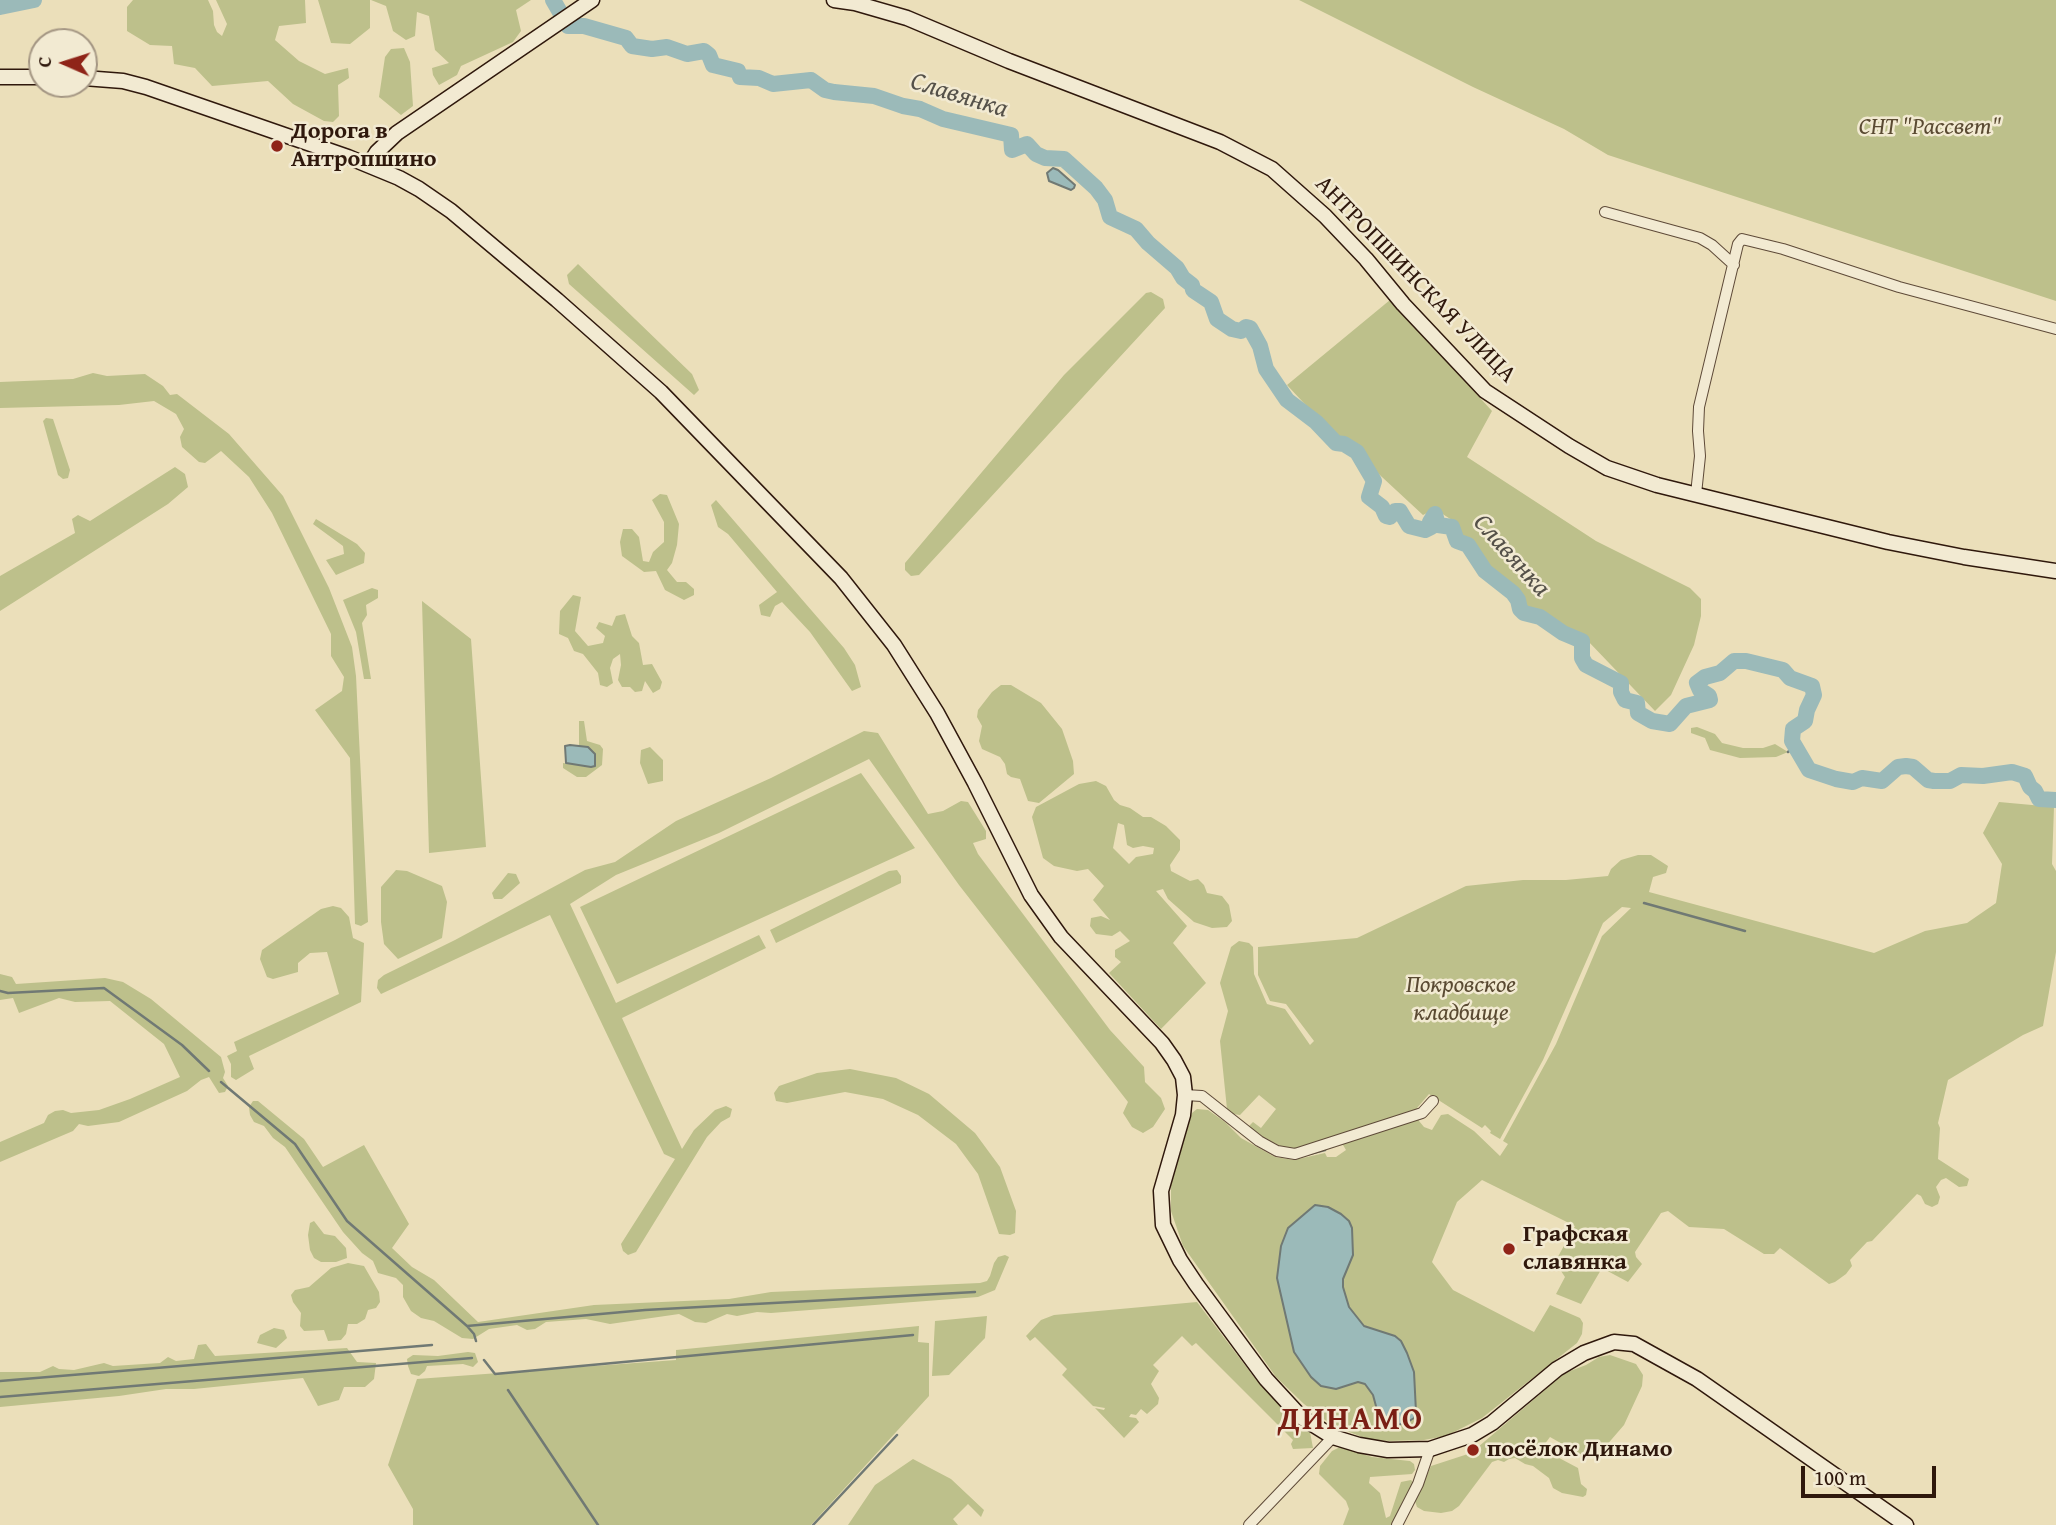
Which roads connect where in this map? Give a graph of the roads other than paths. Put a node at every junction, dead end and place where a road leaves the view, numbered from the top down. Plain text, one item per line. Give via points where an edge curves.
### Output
1 (592, 0) edge
2 (834, 0) edge
3 (0, 77) edge
4 (28, 77) edge
5 (98, 79) edge
6 (369, 165) junction
7 (1605, 212) dead end
8 (1734, 265) junction
9 (2056, 329) edge
10 (1696, 494) junction
11 (2056, 571) edge
12 (1185, 1094) junction
13 (1433, 1101) dead end
14 (1333, 1437) junction
15 (1430, 1449) junction
16 (1249, 1525) edge
17 (1397, 1525) edge
18 (1906, 1525) edge

1 - 6 main road via 397,132
2 - 10 main road, АНТРОПШИНСКАЯ УЛИЦА via 907,18 1220,142 1272,169 1366,258 1485,391 1607,468
3 - 4 main road
5 - 6 main road via 146,87
6 - 12 main road via 451,211 558,300 661,392 841,578 894,645 937,713 1031,895 1061,937 1162,1043 1183,1077
7 - 8 street via 1700,238
8 - 9 street via 1742,239
8 - 10 street via 1699,407
10 - 11 main road, АНТРОПШИНСКАЯ УЛИЦА via 1888,542
12 - 13 street via 1202,1096 1277,1152 1295,1154 1422,1113
12 - 14 main road via 1161,1191 1163,1225 1196,1284 1266,1379 1301,1417
14 - 15 main road via 1388,1450
14 - 16 street
15 - 17 street
15 - 18 main road via 1492,1423 1573,1358 1621,1342 1645,1349 1691,1375

